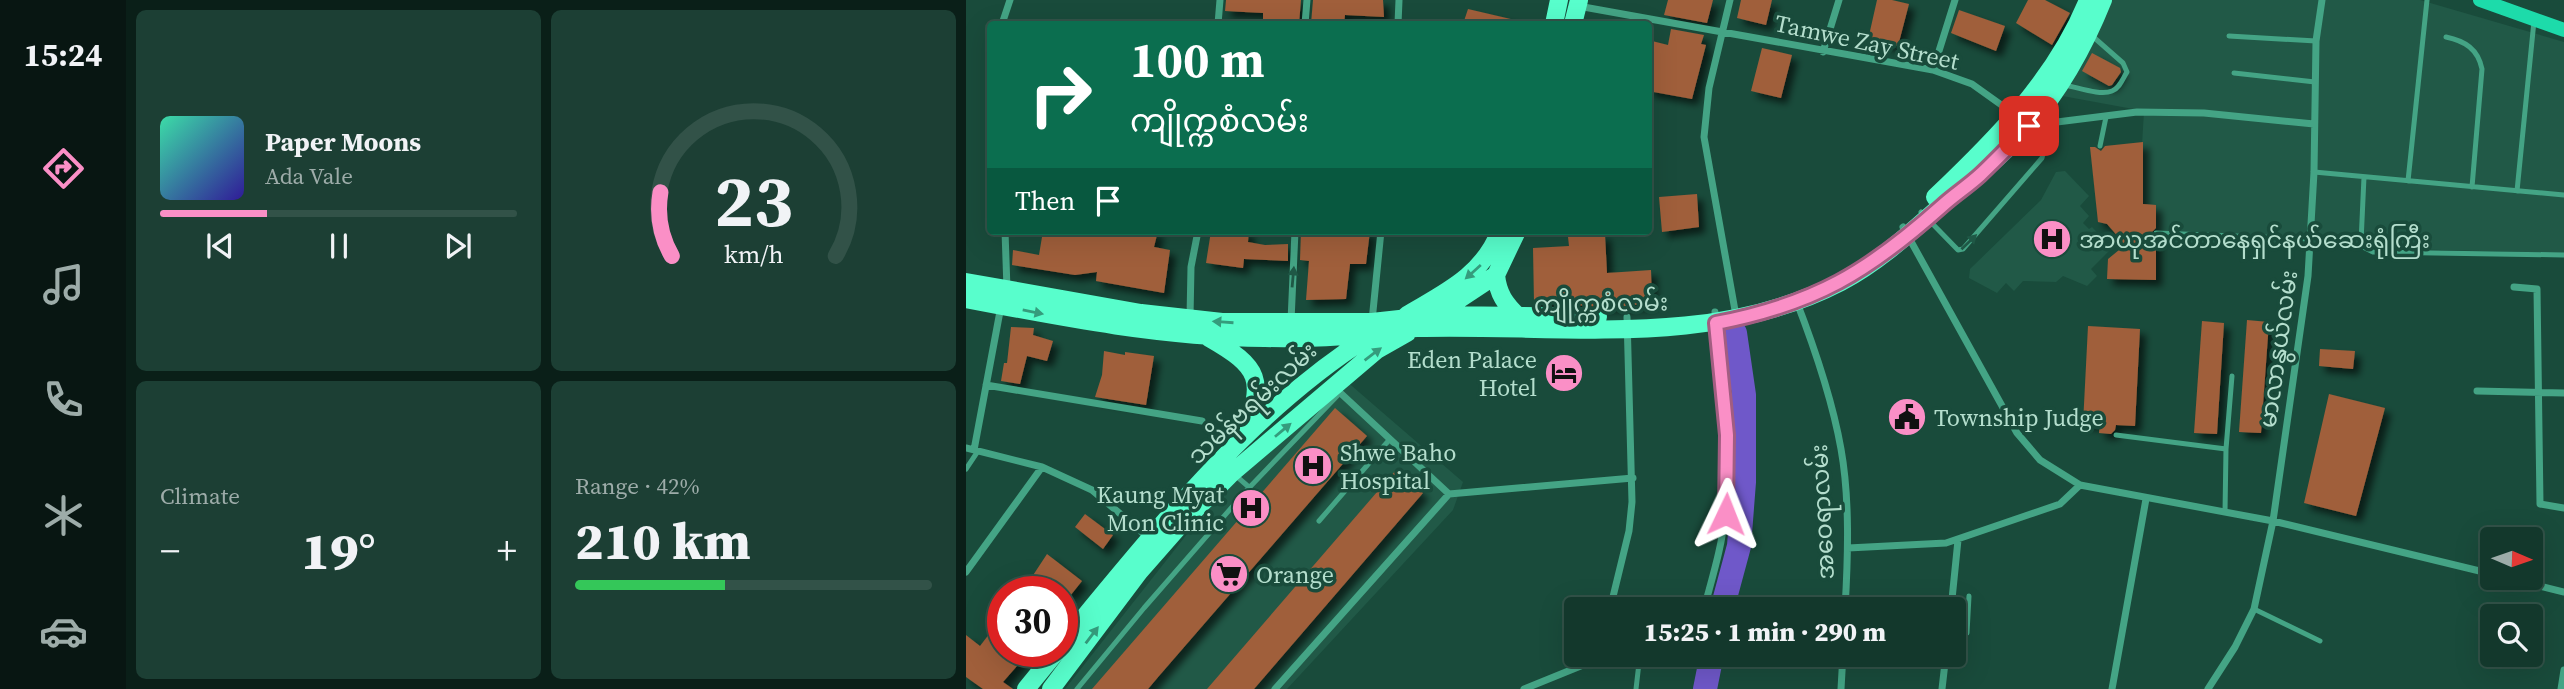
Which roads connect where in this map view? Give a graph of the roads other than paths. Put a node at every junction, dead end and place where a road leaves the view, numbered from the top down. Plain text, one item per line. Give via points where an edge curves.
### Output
1 (1010, 0) edge
2 (1220, 0) edge
3 (1307, 0) edge
4 (1399, 0) edge
5 (1730, 0) edge
6 (1839, 0) edge
7 (1955, 0) edge
8 (2088, 0) edge
9 (2103, 0) edge
10 (2322, 0) edge
11 (2427, 0) edge
12 (2480, 0) edge
13 (1576, 13) edge
14 (1556, 14) edge
15 (1003, 21) edge
16 (1218, 21) edge
17 (1305, 21) edge
18 (1398, 21) edge
19 (1634, 21) edge
20 (2534, 21) junction
21 (1652, 23) edge
22 (2083, 30) junction
23 (2564, 30) edge
24 (1722, 33) junction
25 (2229, 36) dead end
26 (2446, 37) dead end
27 (2316, 41) junction
28 (1823, 51) junction
29 (1933, 70) junction
30 (2234, 73) dead end
31 (2052, 80) junction
32 (2315, 82) junction
33 (2106, 117) junction
34 (2023, 121) junction
35 (2050, 123) junction
36 (2314, 124) junction
37 (2100, 146) dead end
38 (2314, 173) junction
39 (2364, 177) junction
40 (2408, 181) junction
41 (2472, 187) junction
42 (2517, 191) junction
43 (2564, 195) edge
44 (1924, 216) junction
45 (1905, 232) junction
46 (2156, 233) dead end
47 (1005, 235) edge
48 (1198, 235) edge
49 (1296, 235) edge
50 (1381, 235) edge
51 (1498, 235) edge
52 (1515, 235) edge
53 (2311, 239) junction
54 (2564, 254) edge
55 (1496, 275) junction
56 (966, 282) edge
57 (2514, 287) dead end
58 (1004, 298) junction
59 (1795, 298) junction
60 (966, 299) edge
61 (1735, 314) junction
62 (1436, 315) junction
63 (1519, 317) junction
64 (1715, 317) junction
65 (1189, 318) junction
66 (1292, 322) junction
67 (1410, 322) junction
68 (1627, 323) junction
69 (1373, 328) junction
70 (1206, 337) junction
71 (2232, 376) dead end
72 (986, 385) junction
73 (1337, 390) junction
74 (2477, 391) dead end
75 (2540, 392) junction
76 (2564, 393) edge
77 (1202, 421) dead end
78 (2116, 435) dead end
79 (1390, 439) junction
80 (1241, 441) junction
81 (2226, 449) junction
82 (972, 450) edge
83 (1042, 467) junction
84 (966, 469) edge
85 (1232, 473) junction
86 (1633, 478) junction
87 (2080, 485) junction
88 (1250, 488) junction
89 (1449, 494) junction
90 (2146, 499) junction
91 (2564, 508) edge
92 (2225, 512) junction
93 (1319, 521) dead end
94 (2273, 521) junction
95 (1958, 540) junction
96 (1155, 543) junction
97 (1848, 548) junction
98 (2480, 571) edge
99 (966, 572) edge
100 (2543, 587) edge
101 (2564, 592) edge
102 (1969, 596) dead end
103 (1613, 597) edge
104 (1707, 597) edge
105 (1846, 597) edge
106 (1952, 597) edge
107 (2254, 609) junction
108 (1078, 627) edge
109 (1966, 633) edge
110 (2320, 641) dead end
111 (1044, 667) edge
112 (1574, 667) edge
113 (1639, 667) edge
114 (1842, 667) edge
115 (1945, 667) edge
116 (2564, 670) edge
117 (1026, 689) edge
118 (1051, 689) edge
119 (1077, 689) edge
120 (1275, 689) edge
121 (1524, 689) edge
122 (1636, 689) edge
123 (1841, 689) edge
124 (1942, 689) edge
125 (2112, 689) edge
126 (2208, 689) edge
127 (2561, 689) edge

1 - 15 street
2 - 16 street
3 - 17 street
4 - 18 street
5 - 24 street
6 - 28 street
7 - 29 street
8 - 22 main road, ကျိုက္ကစံလမ်း
9 - 22 main road, ကျိုက္ကစံလမ်း
10 - 27 street, မာလာနွယ်လမ်း
11 - 40 lane
12 - 20 street
13 - 14 main road
13 - 19 street, Tamwe Zay Street
20 - 23 street
20 - 42 lane
21 - 24 street, Tamwe Zay Street
22 - 31 main road, ကျိုက္ကစံလမ်း
22 - 31 lane via 2123,63 2127,72 2118,87 2104,92
24 - 28 street, Tamwe Zay Street
24 - 61 street via 1704,137
25 - 27 lane
26 - 41 lane via 2468,44 2480,58 2482,69
27 - 32 street, မာလာနွယ်လမ်း
28 - 29 street, Tamwe Zay Street
29 - 34 street, Tamwe Zay Street via 1972,84
30 - 32 lane
31 - 34 main road, ကျိုက္ကစံလမ်း
32 - 36 street, မာလာနွယ်လမ်း
33 - 35 street
33 - 36 street via 2137,112 2204,113
33 - 37 lane
34 - 35 street
34 - 44 main road, ကျိုက္ကစံလမ်း via 1978,176
44 -> 35 lane via 1958,250 1963,249 2037,165
36 - 38 street, မာလာနွယ်လမ်း
38 - 39 lane
38 - 53 street, မာလာနွယ်လမ်း
39 - 40 lane
39 - 54 lane via 2361,242 2373,252
40 - 41 lane
41 - 42 lane
42 - 43 lane
44 - 45 main road, ကျိုက္ကစံလမ်း
45 - 59 main road, ကျိုက္ကစံလမ်း via 1844,281
45 - 87 street via 2017,433 2040,460
46 - 53 lane
47 - 58 street
48 - 65 street via 1191,267
66 -> 49 street
50 - 69 street
51 -> 67 main road, သမိန်ဗရမ်းလမ်း via 1469,277
52 - 55 main road
53 - 94 street, မာလာနွယ်လမ်း
55 - 62 main road, သမိန်ဗရမ်းလမ်း
55 - 63 main road via 1505,304
56 - 58 main road, ကျိုက္ကစံလမ်း
57 - 75 street via 2538,289
58 - 60 main road, ကျိုက္ကစံလမ်း
58 - 65 main road, ကျိုက္ကစံလမ်း
58 -> 70 main road, ကျိုက္ကစံလမ်း via 1132,329
58 - 72 street
59 - 61 main road, ကျိုက္ကစံလမ်း
59 - 97 street, အဝေရာလမ်း via 1827,390 1841,451
61 - 64 main road, ကျိုက္ကစံလမ်း
62 - 63 main road, ကျိုက္ကစံလမ်း
62 - 67 main road, သမိန်ဗရမ်းလမ်း
63 - 68 main road, ကျိုက္ကစံလမ်း
64 - 68 main road, ကျိုက္ကစံလမ်း
64 - 104 street via 1727,435 1726,502
66 -> 65 main road, ကျိုက္ကစံလမ်း
66 - 69 main road, ကျိုက္ကစံလမ်း
67 - 68 main road, ကျိုက္ကစံလမ်း
67 - 69 main road, ကျိုက္ကစံလမ်း
73 -> 67 main road, သမိန်ဗရမ်းလမ်း
68 - 86 street
69 - 70 main road, ကျိုက္ကစံလမ်း via 1311,338
69 - 80 main road, သမိန်ဗရမ်းလမ်း
70 - 80 main road via 1244,360 1254,373 1254,411
71 - 81 lane
72 - 77 street
72 - 82 street
73 - 79 street
85 -> 73 main road, သမိန်ဗရမ်းလမ်း
73 - 88 lane
74 - 75 street
75 - 76 street
75 - 91 street via 2540,504
78 - 81 lane
79 - 89 street
79 - 93 lane
80 - 96 main road, သမိန်ဗရမ်းလမ်း
81 - 92 lane
82 - 83 street
82 - 84 lane
83 - 96 street via 1091,490
83 - 99 street
85 - 88 lane
85 - 96 main road, သမိန်ဗရမ်းလမ်း
86 - 89 street
86 - 103 street via 1629,531
87 - 90 street
87 - 95 street via 2060,504
88 - 119 lane
89 - 120 street
90 - 92 street
90 - 125 street
92 - 94 street
94 - 98 street
94 - 107 street, မာလာနွယ်လမ်း
95 - 97 street
95 - 106 street
96 - 108 main road, သမိန်ဗရမ်းလမ်း
118 -> 96 main road
97 - 105 street, အဝေရာလမ်း
100 - 101 street
102 - 109 lane
107 - 110 lane
107 - 126 street, မာလာနွယ်လမ်း
111 - 117 main road
112 - 121 street
113 - 122 lane
114 - 123 street
115 - 124 street
116 - 127 street

